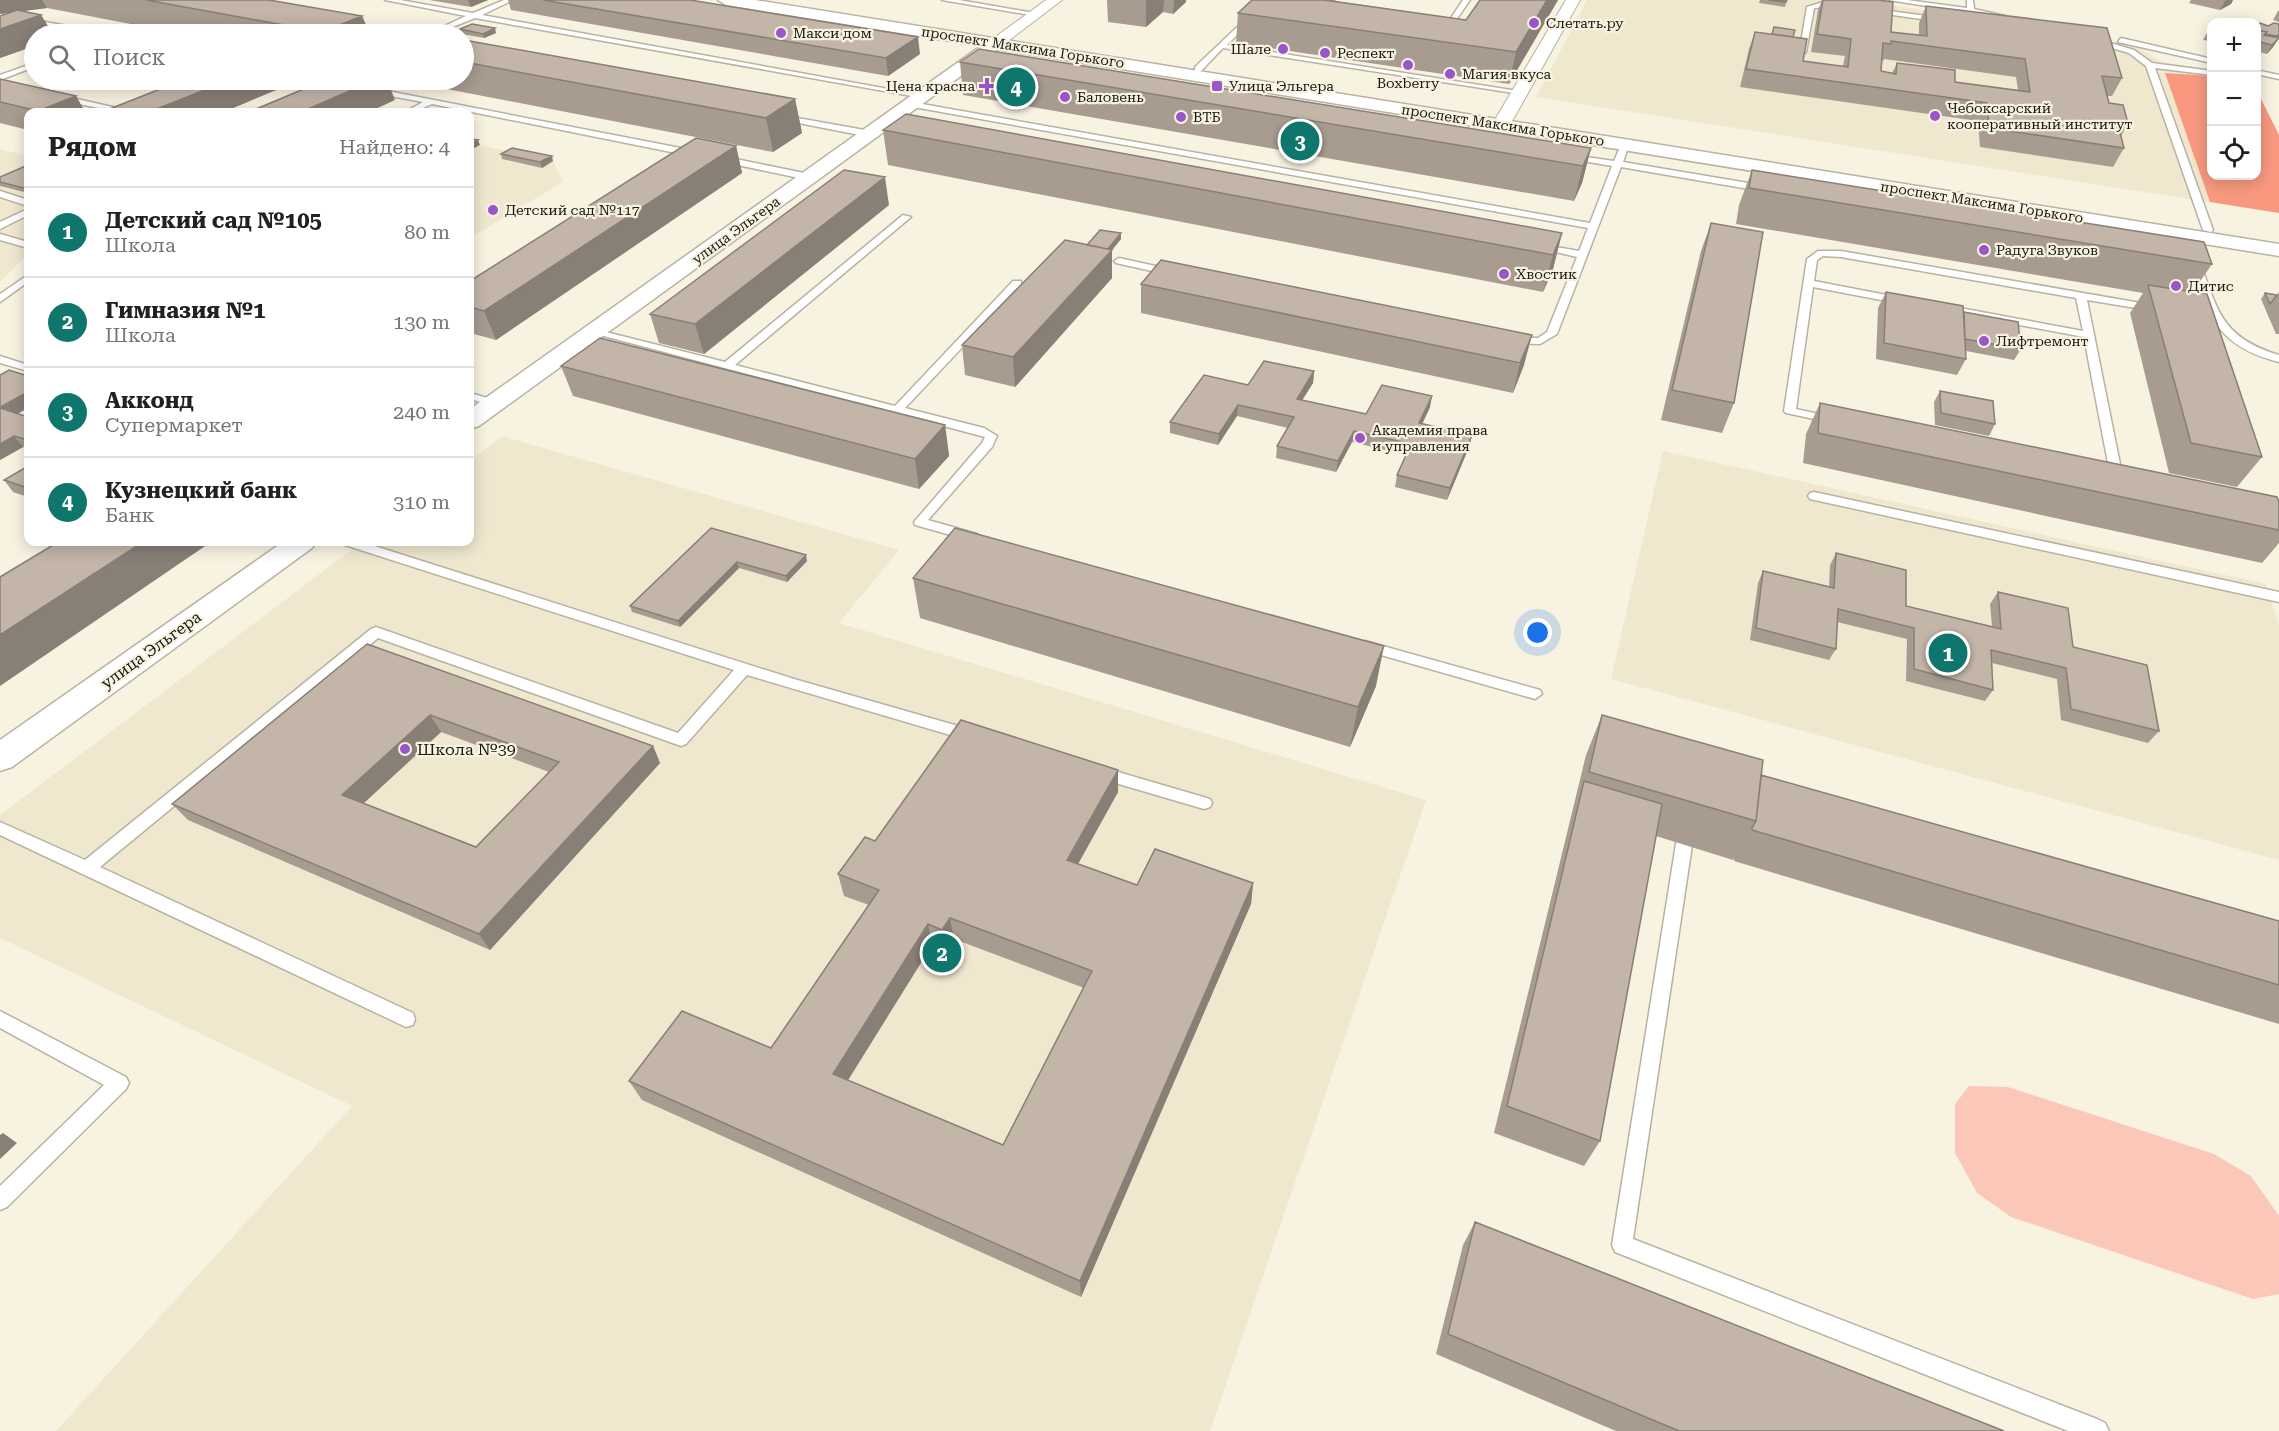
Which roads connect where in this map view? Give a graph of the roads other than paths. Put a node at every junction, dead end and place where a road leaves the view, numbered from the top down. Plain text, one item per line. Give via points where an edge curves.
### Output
1 (388, 0) edge
2 (510, 0) edge
3 (726, 0) edge
4 (945, 0) edge
5 (1055, 0) edge
6 (1261, 0) edge
7 (1467, 0) edge
8 (1573, 0) edge
9 (1892, 0) edge
10 (1970, 0) edge
11 (763, 3) edge
12 (1847, 8) edge
13 (1870, 11) edge
14 (1971, 11) junction
15 (1257, 12) junction
16 (1268, 13) edge
17 (1036, 14) junction
18 (747, 15) edge
19 (474, 16) junction
20 (2004, 17) edge
21 (840, 18) junction
22 (0, 22) edge
23 (1953, 22) edge
24 (40, 23) junction
25 (37, 24) edge
26 (45, 24) edge
27 (454, 24) edge
28 (824, 27) edge
29 (24, 29) edge
30 (20, 30) edge
31 (2094, 33) edge
32 (1439, 38) edge
33 (2084, 39) edge
34 (1221, 46) junction
35 (990, 50) junction
36 (1802, 52) edge
37 (2207, 60) edge
38 (2150, 65) junction
39 (24, 69) edge
40 (1198, 69) junction
41 (2207, 72) edge
42 (2261, 73) edge
43 (2279, 77) edge
44 (0, 78) edge
45 (2261, 79) edge
46 (2279, 81) edge
47 (0, 84) edge
48 (12, 87) edge
49 (373, 90) edge
50 (1521, 92) junction
51 (46, 94) edge
52 (917, 100) junction
53 (430, 102) junction
54 (108, 108) edge
55 (417, 108) edge
56 (460, 108) edge
57 (474, 111) edge
58 (772, 115) edge
59 (1504, 121) junction
60 (883, 130) junction
61 (1626, 141) junction
62 (699, 155) junction
63 (1560, 155) edge
64 (689, 161) edge
65 (1618, 164) junction
66 (809, 177) junction
67 (1776, 191) edge
68 (0, 195) edge
69 (24, 202) edge
70 (24, 214) edge
71 (906, 217) dead end
72 (0, 226) edge
73 (1594, 226) junction
74 (2208, 230) junction
75 (0, 237) edge
76 (2279, 242) edge
77 (24, 244) edge
78 (1525, 244) edge
79 (2279, 250) edge
80 (1583, 255) junction
81 (2190, 259) edge
82 (1119, 261) dead end
83 (1189, 276) edge
84 (24, 281) edge
85 (1017, 283) dead end
86 (1808, 283) junction
87 (2081, 295) junction
88 (0, 299) edge
89 (1913, 303) edge
90 (1936, 307) edge
91 (2171, 311) edge
92 (594, 332) junction
93 (2088, 335) junction
94 (1494, 337) edge
95 (0, 359) edge
96 (2279, 359) edge
97 (24, 367) edge
98 (726, 367) junction
99 (474, 397) edge
100 (494, 403) junction
101 (897, 410) junction
102 (474, 418) edge
103 (1848, 424) edge
104 (2116, 479) edge
105 (1814, 496) dead end
106 (988, 541) edge
107 (296, 546) edge
108 (363, 546) edge
109 (2279, 597) edge
110 (1353, 643) edge
111 (745, 668) junction
112 (1535, 694) dead end
113 (985, 740) edge
114 (0, 758) edge
115 (1089, 770) edge
116 (1204, 803) dead end
117 (1689, 812) edge
118 (0, 828) edge
119 (86, 869) junction
120 (0, 1019) edge
121 (406, 1019) dead end
122 (0, 1200) edge
123 (2097, 1431) edge

1 - 19 lane
2 - 19 lane
3 - 11 main road, проспект Максима Горького
4 - 17 lane
5 - 17 street
6 - 15 lane
7 - 32 lane
8 - 50 street
9 - 14 lane
10 - 14 lane
11 - 18 lane
11 - 21 main road, проспект Максима Горького
11 - 35 main road, проспект Максима Горького
12 - 36 lane via 1823,4 1811,7
13 - 23 lane
14 - 20 lane
15 - 16 lane
15 - 34 lane
17 - 35 street
19 - 27 lane
19 - 52 lane
21 - 28 lane
21 - 35 main road, проспект Максима Горького
22 - 24 lane
24 - 25 lane
24 - 26 lane
29 - 30 lane
31 - 37 lane
33 - 38 lane via 2120,46 2144,57
34 - 40 lane
34 - 50 lane
35 - 40 main road, проспект Максима Горького
35 - 52 main road, улица Эльгера
35 - 59 main road, проспект Максима Горького
38 - 41 lane
38 - 74 lane
39 - 44 lane
40 - 59 main road, проспект Максима Горького
42 - 43 lane
45 - 46 lane
47 - 48 lane
49 - 53 lane
50 - 59 street
51 - 54 lane
52 - 60 main road, улица Эльгера
52 - 73 lane
53 - 55 lane
53 - 56 lane
57 - 62 lane
58 - 60 lane
59 - 61 main road, проспект Максима Горького
60 - 66 main road, улица Эльгера
61 - 65 lane
61 - 74 main road, проспект Максима Горького
61 - 79 main road, проспект Максима Горького via 2187,240
62 - 64 lane
62 - 66 lane
63 - 65 lane
65 - 67 lane
65 - 73 lane
66 - 92 main road, улица Эльгера
68 - 69 lane
70 - 72 lane
71 - 98 lane
73 - 80 lane
74 - 76 main road, проспект Максима Горького
75 - 77 lane
78 - 80 lane
80 - 94 lane via 1552,334 1540,341
81 - 96 lane via 2210,318 2234,340
82 - 83 lane
84 - 88 lane
85 - 101 lane
86 - 87 lane via 1812,259 1821,253
86 - 89 lane
86 - 103 lane via 1790,411
87 - 91 lane
87 - 93 lane
90 - 93 lane
92 - 98 lane
92 - 100 main road, улица Эльгера
93 - 104 lane
95 - 97 lane
98 - 101 lane
99 - 100 lane
100 - 102 main road, улица Эльгера
101 - 106 lane via 991,436 920,522
105 - 109 lane
107 - 114 main road, улица Эльгера
108 - 111 lane
110 - 112 lane
111 - 113 lane
111 - 119 lane via 681,740 376,632
115 - 116 lane
117 - 123 lane via 1622,1245
118 - 119 lane
119 - 121 lane
120 - 122 lane via 119,1083

